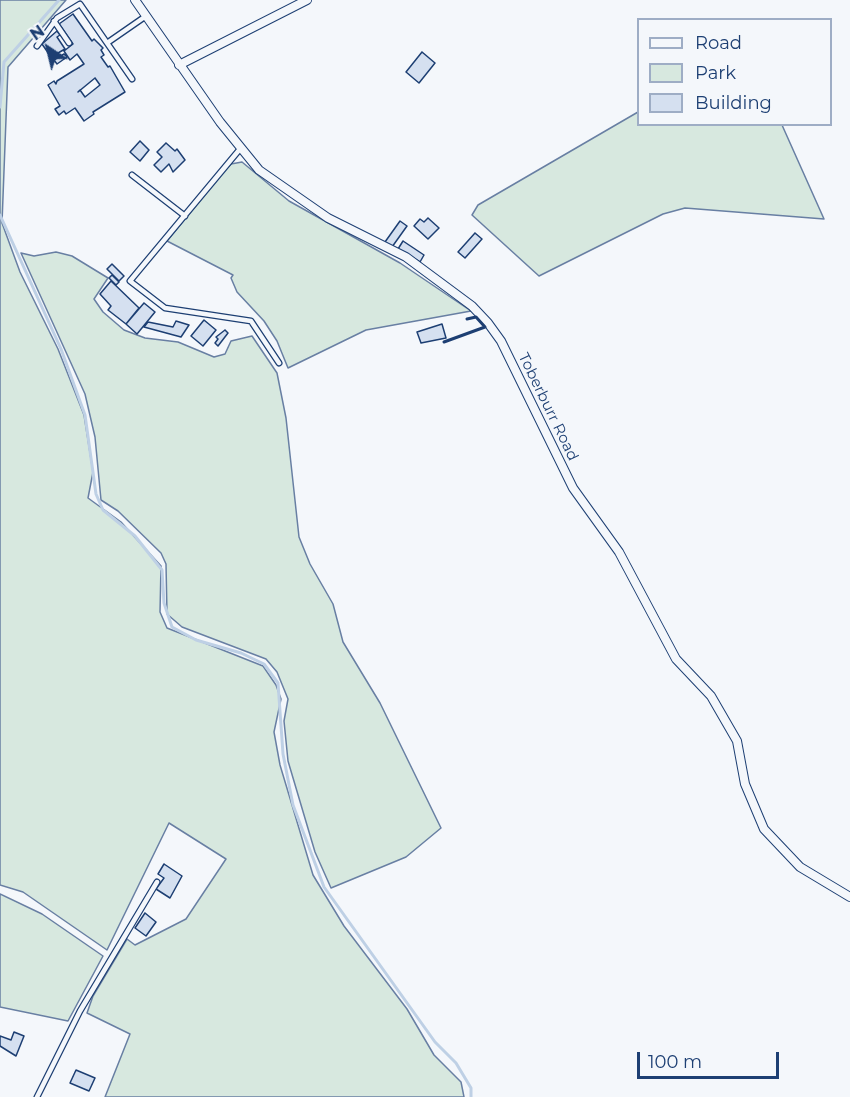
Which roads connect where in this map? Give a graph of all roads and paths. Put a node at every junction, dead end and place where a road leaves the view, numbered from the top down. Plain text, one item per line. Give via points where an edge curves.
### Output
1 (135, 0) edge
2 (307, 0) edge
3 (146, 16) junction
4 (54, 21) junction
5 (69, 43) dead end
6 (107, 43) junction
7 (37, 46) dead end
8 (179, 65) junction
9 (132, 79) dead end
10 (240, 149) junction
11 (132, 175) dead end
12 (185, 216) junction
13 (279, 363) dead end
14 (157, 882) dead end
15 (850, 897) edge
16 (37, 1097) edge

1 - 3 street, Toberburr Road
2 - 8 street
3 - 6 lane
3 - 8 street, Toberburr Road
4 - 5 lane
4 - 6 lane via 80,4
4 - 7 lane
6 - 9 lane
8 - 10 street, Toberburr Road
10 - 12 lane
10 - 15 street, Toberburr Road via 259,170 328,218 406,257 472,306 488,323 501,341 573,488 619,552 676,659 711,696 737,741 745,784 764,829 800,867
11 - 12 lane
12 - 13 lane via 130,281 165,308 251,321
14 - 16 lane via 80,1011

